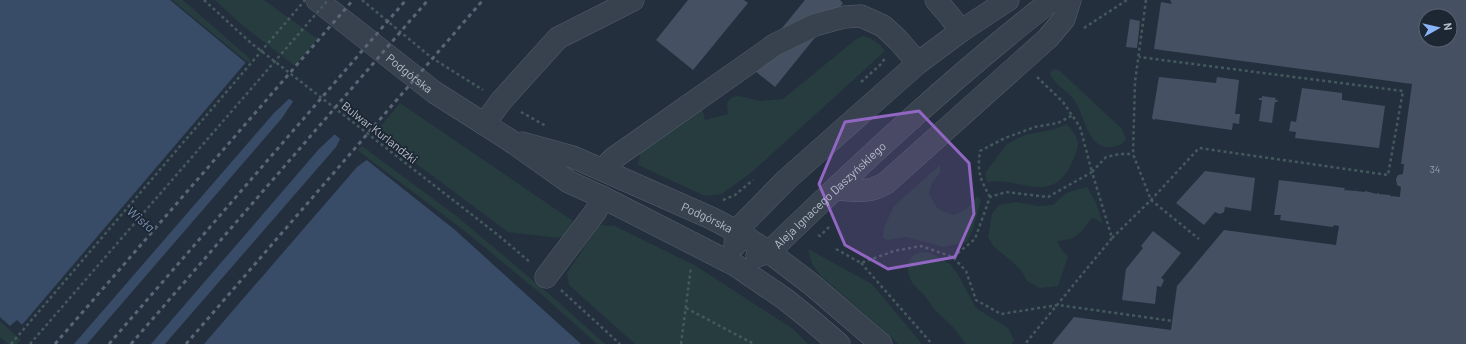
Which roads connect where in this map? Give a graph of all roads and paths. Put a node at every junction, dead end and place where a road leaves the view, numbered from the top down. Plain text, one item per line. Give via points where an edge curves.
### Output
1 (204, 0) edge
2 (305, 0) edge
3 (317, 0) edge
4 (328, 0) edge
5 (362, 0) edge
6 (633, 0) edge
7 (936, 0) edge
8 (1008, 0) edge
9 (1052, 0) edge
10 (1070, 0) edge
11 (1127, 0) edge
12 (1146, 0) edge
13 (1082, 30) dead end
14 (960, 31) junction
15 (1139, 57) junction
16 (1022, 62) junction
17 (918, 63) junction
18 (501, 101) junction
19 (1072, 115) junction
20 (484, 124) junction
21 (551, 128) dead end
22 (508, 139) junction
23 (1133, 154) junction
24 (603, 169) junction
25 (1092, 172) junction
26 (753, 180) dead end
27 (835, 189) junction
28 (602, 197) junction
29 (990, 197) junction
30 (1151, 200) junction
31 (718, 203) dead end
32 (736, 230) junction
33 (1112, 238) junction
34 (1200, 239) dead end
35 (836, 249) dead end
36 (769, 252) junction
37 (954, 257) junction
38 (861, 263) junction
39 (692, 265) dead end
40 (735, 265) junction
41 (546, 277) junction
42 (1058, 305) junction
43 (686, 308) junction
44 (1172, 321) dead end
45 (11, 344) edge
46 (30, 344) edge
47 (620, 344) edge
48 (681, 344) edge
49 (754, 344) edge
50 (839, 344) edge
51 (881, 344) edge
52 (932, 344) edge
53 (1025, 344) edge

1 - 41 path, Bulwar Kurlandzki via 251,43 498,235
2 - 45 path, bridge
3 - 20 street, Podgórska via 434,92
4 - 46 path, bridge
5 - 18 path via 432,58
6 - 18 street via 558,38
7 - 14 street
8 - 14 street
9 - 27 street, Aleja Ignacego Daszyńskiego via 924,106
10 - 16 street via 1060,25
11 - 13 path
12 - 15 path
14 - 17 street
15 - 23 path via 1135,82
15 - 30 path via 1403,91 1388,175 1199,148
16 - 19 path via 1064,102
16 - 27 street via 886,183 866,191
17 - 24 street via 883,26 861,16 844,17 815,25 776,44 614,158
17 - 32 street via 786,180
18 - 20 street
18 - 21 path
19 - 25 path via 1080,127
19 - 29 path via 1058,123 1035,127 1005,138 980,151 978,166 982,182
20 - 22 street, Podgórska
22 - 24 street, Podgórska via 572,157
22 - 28 street, Podgórska via 569,182
23 - 25 path via 1106,157
23 - 30 path
24 - 32 street, Podgórska
25 - 29 path via 1048,197 1006,192
25 - 33 path
26 - 31 path via 735,195
27 - 36 street, Aleja Ignacego Daszyńskiego
28 - 40 street, Podgórska
28 - 41 street via 596,211
29 - 37 path via 975,239
30 - 33 path
30 - 34 path
32 - 36 street, Podgórska
32 - 40 street
33 - 42 path
35 - 38 path
36 - 40 street, Aleja Ignacego Daszyńskiego
36 - 51 street, Podgórska via 817,288
37 - 38 path via 921,246 894,251
37 - 42 path via 966,271 976,300 1001,314
38 - 52 path
39 - 43 path
40 - 50 street, Podgórska via 790,303
41 - 47 path, Bulwar Kurlandzki
42 - 44 path
42 - 53 path
43 - 48 path
43 - 49 path

